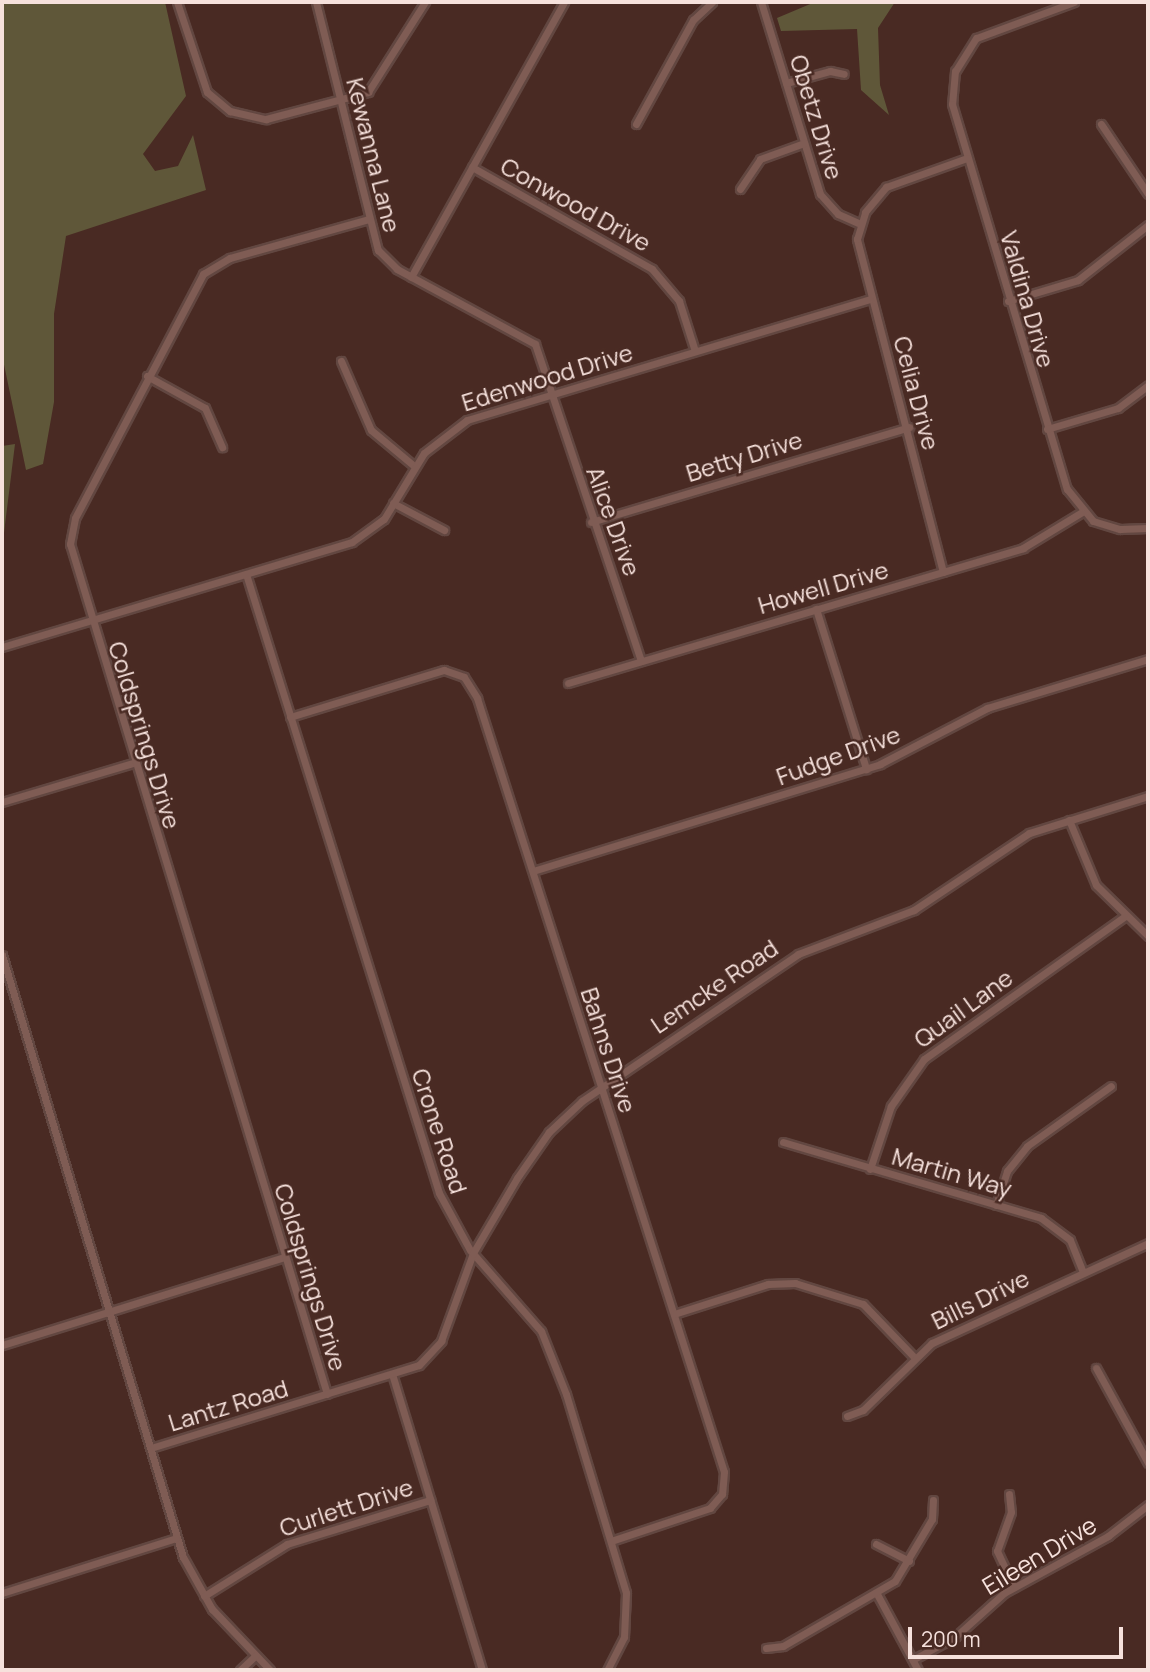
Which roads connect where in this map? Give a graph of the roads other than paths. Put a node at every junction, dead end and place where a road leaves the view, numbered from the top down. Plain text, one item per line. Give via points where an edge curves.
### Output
1 (177, 2) edge
2 (316, 2) edge
3 (425, 2) edge
4 (564, 2) edge
5 (712, 2) edge
6 (761, 2) edge
7 (1074, 2) edge
8 (844, 74) dead end
9 (786, 83) junction
10 (340, 103) junction
11 (636, 124) dead end
12 (1101, 124) dead end
13 (804, 143) junction
14 (967, 158) junction
15 (472, 167) junction
16 (740, 189) dead end
17 (1148, 194) edge
18 (369, 219) junction
19 (860, 224) junction
20 (1148, 225) edge
21 (411, 277) junction
22 (870, 299) junction
23 (1008, 301) junction
24 (695, 351) junction
25 (341, 362) dead end
26 (147, 376) junction
27 (1148, 385) edge
28 (552, 394) junction
29 (909, 428) junction
30 (1047, 429) junction
31 (222, 447) dead end
32 (414, 466) junction
33 (393, 503) junction
34 (1082, 512) junction
35 (591, 522) junction
36 (1148, 528) edge
37 (444, 530) dead end
38 (943, 572) junction
39 (246, 574) junction
40 (816, 609) junction
41 (91, 621) junction
42 (2, 648) edge
43 (1148, 659) edge
44 (641, 661) junction
45 (568, 682) dead end
46 (290, 717) junction
47 (133, 763) junction
48 (866, 769) junction
49 (1148, 796) edge
50 (2, 802) edge
51 (1069, 820) junction
52 (533, 871) junction
53 (1125, 916) junction
54 (1148, 936) edge
55 (2, 955) edge
56 (1111, 1086) dead end
57 (601, 1087) junction
58 (783, 1142) dead end
59 (870, 1169) junction
60 (996, 1205) junction
61 (1148, 1242) edge
62 (473, 1253) junction
63 (285, 1257) junction
64 (1083, 1272) junction
65 (111, 1310) junction
66 (674, 1314) junction
67 (2, 1345) edge
68 (915, 1357) junction
69 (1096, 1368) dead end
70 (393, 1377) junction
71 (327, 1394) junction
72 (847, 1416) dead end
73 (154, 1447) junction
74 (1148, 1463) edge
75 (1009, 1494) dead end
76 (430, 1500) junction
77 (933, 1500) dead end
78 (1148, 1505) edge
79 (176, 1538) junction
80 (611, 1541) junction
81 (876, 1544) dead end
82 (909, 1561) junction
83 (1014, 1587) junction
84 (2, 1593) edge
85 (877, 1594) junction
86 (204, 1596) junction
87 (765, 1647) dead end
88 (256, 1656) junction
89 (914, 1659) junction
90 (240, 1670) edge
91 (270, 1670) edge
92 (482, 1670) edge
93 (607, 1670) edge
94 (918, 1670) edge

1 - 10 street via 196,74 213,99 257,119
2 - 10 street, Kewanna Lane
3 - 10 street via 377,85
4 - 15 street
5 - 11 street via 693,20
6 - 9 street, Obetz Drive
7 - 14 street, Valdina Drive via 981,34 962,55 951,92
8 - 9 street via 830,71
9 - 13 street, Obetz Drive
10 - 18 street, Kewanna Lane
12 - 17 street
13 - 16 street via 760,159
13 - 19 street, Obetz Drive via 824,200
14 - 19 street via 891,183
14 - 23 street, Valdina Drive
15 - 21 street
15 - 24 street, Conwood Drive via 652,269 679,302
18 - 21 street, Kewanna Lane via 382,256
18 - 26 street, Coldsprings Drive via 211,267 190,292
19 - 22 street, Celia Drive via 858,254
20 - 23 street via 1078,280
21 - 28 street, Kewanna Lane via 526,336 540,354
22 - 24 street, Edenwood Drive
22 - 29 street, Celia Drive
23 - 30 street, Valdina Drive
24 - 28 street, Edenwood Drive
25 - 32 street via 371,430
26 - 31 street via 205,408
26 - 41 street, Coldsprings Drive via 72,525 71,555
27 - 30 street via 1118,408
28 - 32 street, Edenwood Drive via 456,426
28 - 35 street, Alice Drive
29 - 35 street, Betty Drive
29 - 38 street, Celia Drive
30 - 34 street, Valdina Drive via 1063,482
32 - 33 street, Edenwood Drive
33 - 37 street
33 - 39 street, Edenwood Drive via 379,524 352,542
34 - 36 street via 1112,528
34 - 38 street, Howell Drive via 1039,542
35 - 44 street, Alice Drive
38 - 40 street, Howell Drive
39 - 41 street, Edenwood Drive
39 - 46 street, Crone Road
40 - 44 street, Howell Drive
40 - 48 street
41 - 42 street, Edenwood Drive
41 - 47 street, Coldsprings Drive
43 - 48 street, Fudge Drive via 987,708
44 - 45 street, Howell Drive
46 - 52 street, Bahns Drive via 421,675 461,675 477,698
46 - 62 street, Crone Road via 431,1172
47 - 50 street
47 - 63 street, Coldsprings Drive
48 - 52 street, Fudge Drive
49 - 51 street, Lemcke Road
51 - 53 street via 1089,874
51 - 57 street, Lemcke Road via 999,848 914,910 788,959
52 - 57 street, Bahns Drive
53 - 54 street
53 - 59 street, Quail Lane via 924,1059 891,1106
55 - 65 street, Lantz Road
56 - 60 street via 1027,1146 1007,1171
57 - 62 street, Lemcke Road via 549,1132
57 - 66 street, Bahns Drive
58 - 59 street, Martin Way
59 - 60 street, Martin Way
60 - 64 street, Martin Way via 1055,1225 1074,1246
61 - 64 street, Bills Drive
62 - 70 street, Lemcke Road via 441,1341 419,1365
62 - 80 street, Crone Road via 527,1310 548,1345
63 - 65 street
63 - 71 street, Coldsprings Drive
64 - 68 street, Bills Drive via 951,1333
65 - 67 street
65 - 73 street, Lantz Road
66 - 68 street via 768,1284 795,1283 863,1304
66 - 80 street, Bahns Drive via 722,1466 724,1489 703,1513
68 - 72 street, Bills Drive via 863,1410
69 - 74 street
70 - 71 street, Lantz Road
70 - 76 street
71 - 73 street, Lantz Road
73 - 79 street
75 - 83 street via 1011,1512 997,1551
76 - 86 street, Curlett Drive via 287,1544
76 - 92 street
77 - 82 street via 932,1519
78 - 83 street, Eileen Drive via 1108,1536
79 - 84 street
79 - 86 street
80 - 93 street, Crone Road via 627,1619
81 - 82 street
82 - 85 street
83 - 89 street, Eileen Drive via 955,1637
85 - 87 street via 783,1646
85 - 89 street
86 - 88 street
88 - 90 street
88 - 91 street
89 - 94 street

